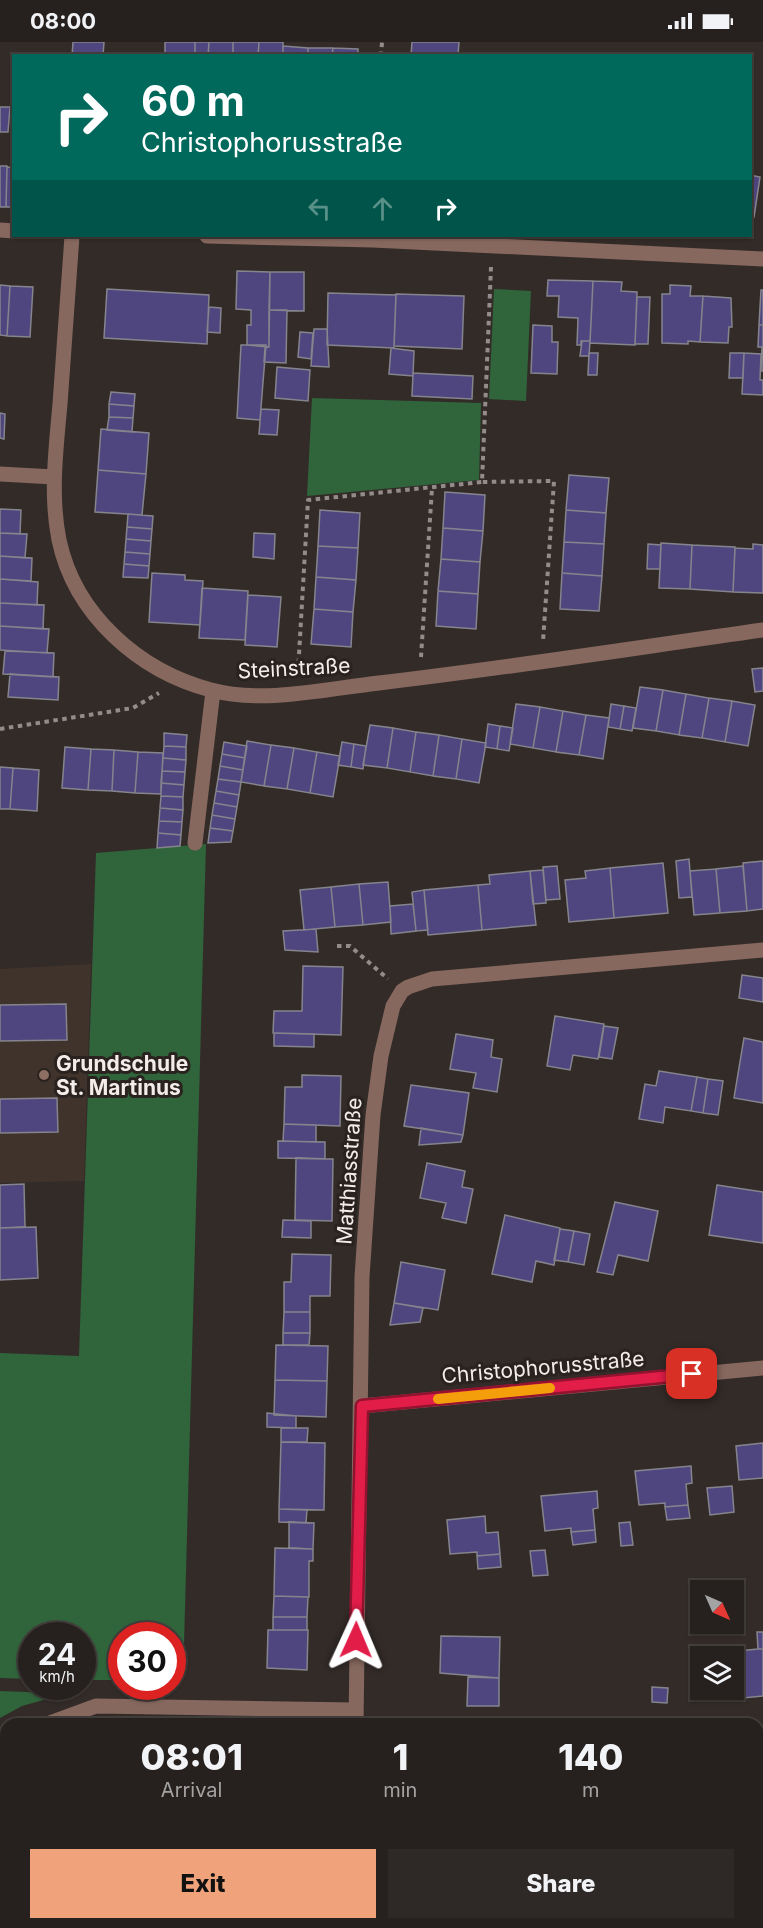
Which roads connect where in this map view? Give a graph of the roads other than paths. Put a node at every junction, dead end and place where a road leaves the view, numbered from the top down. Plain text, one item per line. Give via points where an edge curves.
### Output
1 (72, 237) edge
2 (290, 237) edge
3 (373, 238) edge
4 (763, 259) edge
5 (0, 474) edge
6 (54, 477) junction
7 (763, 630) edge
8 (213, 691) junction
9 (195, 843) dead end
10 (763, 950) edge
11 (763, 1368) edge
12 (362, 1406) junction
13 (355, 1717) edge
14 (63, 1718) edge

1 - 6 street, Steinstraße
2 - 3 street
3 - 4 street
5 - 6 street
6 - 8 street, Steinstraße via 60,542 78,590 106,629 123,645 180,680
7 - 8 street, Steinstraße via 297,693 254,696
8 - 9 street
10 - 12 street, Matthiasstraße via 432,979 402,991 385,1035 373,1115 362,1277
11 - 12 street, Christophorusstraße
12 - 13 street, Matthiasstraße
13 - 14 street via 96,1706

